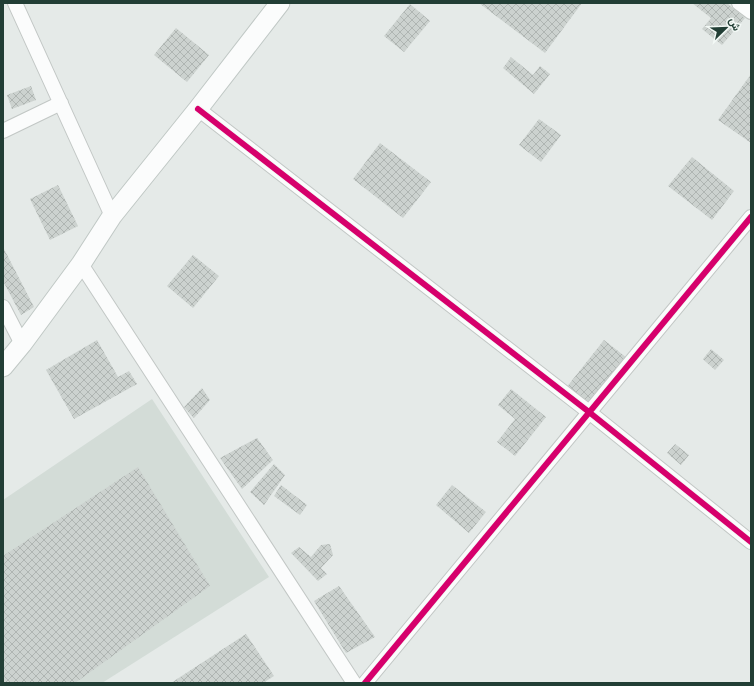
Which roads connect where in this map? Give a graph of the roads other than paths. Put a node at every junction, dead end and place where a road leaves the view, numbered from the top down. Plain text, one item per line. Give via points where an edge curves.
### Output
1 (15, 3) edge
2 (280, 3) edge
3 (739, 3) edge
4 (751, 12) edge
5 (61, 103) junction
6 (198, 109) junction
7 (3, 131) edge
8 (112, 216) junction
9 (751, 217) edge
10 (81, 264) junction
11 (3, 307) edge
12 (22, 344) junction
13 (3, 368) edge
14 (590, 412) junction
15 (751, 542) edge
16 (354, 683) edge
17 (365, 683) edge

1 - 5 street
2 - 6 street
3 - 4 street
5 - 7 street
5 - 8 street
6 - 8 street
6 - 14 street
8 - 10 street
9 - 14 street
10 - 12 street
10 - 16 street
11 - 12 street
12 - 13 street
14 - 15 street
14 - 17 street

